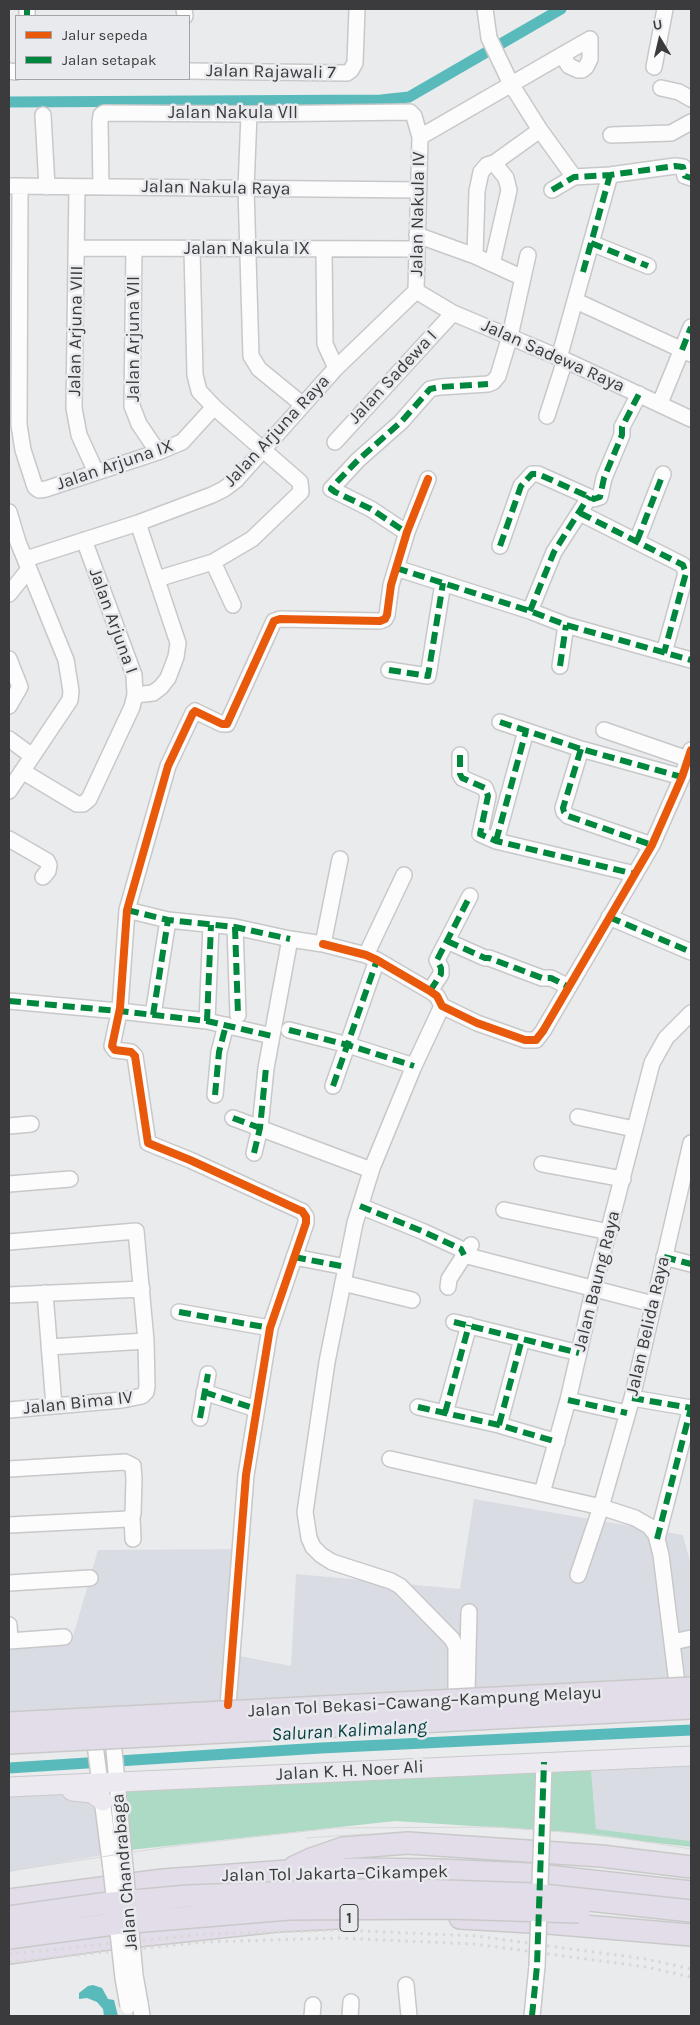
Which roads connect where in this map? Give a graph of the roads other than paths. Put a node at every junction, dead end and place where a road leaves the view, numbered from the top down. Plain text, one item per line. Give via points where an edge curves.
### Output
1 (357, 9) edge
2 (485, 9) edge
3 (665, 9) edge
4 (562, 55) junction
5 (654, 67) dead end
6 (190, 71) edge
7 (511, 84) junction
8 (661, 88) dead end
9 (691, 99) edge
10 (249, 114) junction
11 (43, 115) dead end
12 (691, 122) edge
13 (540, 130) junction
14 (611, 135) dead end
15 (420, 137) junction
16 (494, 163) junction
17 (610, 175) junction
18 (574, 177) junction
19 (691, 178) edge
20 (14, 186) edge
21 (47, 187) junction
22 (77, 187) junction
23 (101, 187) junction
24 (246, 189) junction
25 (419, 190) junction
26 (552, 190) dead end
27 (417, 242) junction
28 (591, 243) junction
29 (77, 248) junction
30 (134, 248) junction
31 (192, 249) junction
32 (247, 249) junction
33 (324, 249) junction
34 (528, 255) dead end
35 (475, 256) junction
36 (492, 264) junction
37 (648, 266) dead end
38 (523, 278) junction
39 (416, 291) junction
40 (576, 301) junction
41 (453, 313) junction
42 (691, 327) edge
43 (510, 336) junction
44 (687, 352) edge
45 (562, 359) junction
46 (336, 368) junction
47 (639, 394) junction
48 (660, 403) junction
49 (303, 405) junction
50 (214, 407) junction
51 (547, 416) dead end
52 (691, 419) edge
53 (335, 442) dead end
54 (262, 450) junction
55 (158, 452) junction
56 (96, 472) junction
57 (663, 474) dead end
58 (428, 479) dead end
59 (589, 496) junction
60 (9, 512) edge
61 (580, 513) junction
62 (138, 523) junction
63 (401, 529) dead end
64 (637, 541) junction
65 (85, 543) junction
66 (500, 546) dead end
67 (213, 562) junction
68 (28, 564) junction
69 (396, 568) junction
70 (157, 579) junction
71 (443, 583) junction
72 (9, 594) edge
73 (233, 605) dead end
74 (530, 611) junction
75 (566, 625) junction
76 (664, 653) junction
77 (9, 659) edge
78 (691, 660) edge
79 (560, 666) dead end
80 (389, 670) dead end
81 (14, 683) edge
82 (135, 695) junction
83 (9, 706) edge
84 (500, 722) dead end
85 (604, 730) dead end
86 (526, 731) junction
87 (9, 740) edge
88 (581, 749) junction
89 (460, 755) dead end
90 (690, 755) edge
91 (32, 756) junction
92 (22, 771) junction
93 (682, 778) junction
94 (9, 791) edge
95 (9, 838) edge
96 (496, 841) junction
97 (652, 845) junction
98 (340, 858) dead end
99 (635, 874) junction
100 (404, 875) dead end
101 (43, 877) dead end
102 (470, 896) dead end
103 (127, 910) junction
104 (609, 917) junction
105 (168, 920) junction
106 (211, 925) junction
107 (235, 927) junction
108 (290, 939) junction
109 (447, 941) junction
110 (323, 944) junction
111 (691, 952) edge
112 (372, 957) junction
113 (569, 987) junction
114 (430, 991) junction
115 (9, 1001) edge
116 (442, 1006) junction
117 (119, 1011) junction
118 (691, 1013) edge
119 (153, 1015) junction
120 (238, 1015) dead end
121 (207, 1021) junction
122 (226, 1025) junction
123 (289, 1030) dead end
124 (272, 1036) junction
125 (348, 1045) junction
126 (414, 1066) junction
127 (333, 1086) dead end
128 (215, 1095) dead end
129 (578, 1117) dead end
130 (233, 1118) dead end
131 (31, 1124) dead end
132 (9, 1126) edge
133 (260, 1128) junction
134 (634, 1129) junction
135 (691, 1143) edge
136 (254, 1153) dead end
137 (542, 1164) dead end
138 (371, 1170) junction
139 (70, 1178) dead end
140 (623, 1178) junction
141 (9, 1184) edge
142 (360, 1206) junction
143 (504, 1210) dead end
144 (609, 1232) junction
145 (9, 1242) edge
146 (467, 1250) junction
147 (294, 1257) junction
148 (664, 1257) junction
149 (691, 1264) edge
150 (346, 1267) junction
151 (344, 1283) junction
152 (448, 1287) dead end
153 (594, 1287) junction
154 (142, 1289) junction
155 (45, 1293) junction
156 (9, 1295) edge
157 (412, 1300) dead end
158 (654, 1304) junction
159 (178, 1312) dead end
160 (270, 1328) junction
161 (522, 1339) junction
162 (146, 1342) junction
163 (49, 1347) junction
164 (578, 1354) junction
165 (208, 1374) dead end
166 (204, 1392) junction
167 (632, 1398) junction
168 (568, 1400) junction
169 (54, 1406) junction
170 (418, 1407) dead end
171 (691, 1408) edge
172 (256, 1409) junction
173 (9, 1410) edge
174 (446, 1413) junction
175 (628, 1413) junction
176 (200, 1418) dead end
177 (499, 1425) junction
178 (557, 1442) junction
179 (390, 1459) dead end
180 (9, 1469) edge
181 (542, 1493) junction
182 (601, 1507) junction
183 (132, 1517) junction
184 (9, 1525) edge
185 (657, 1539) junction
186 (133, 1540) dead end
187 (578, 1575) dead end
188 (90, 1578) dead end
189 (9, 1583) edge
190 (469, 1612) dead end
191 (9, 1625) edge
192 (64, 1637) dead end
193 (9, 1640) edge
194 (682, 1640) edge
195 (687, 1685) edge
196 (462, 1692) junction
197 (228, 1705) junction
198 (691, 1708) edge
199 (168, 1709) junction
200 (10, 1720) edge
201 (112, 1733) junction
202 (94, 1734) junction
203 (9, 1743) edge
204 (691, 1756) edge
205 (544, 1762) junction
206 (108, 1778) junction
207 (54, 1784) junction
208 (9, 1787) edge
209 (103, 1802) junction
210 (691, 1867) edge
211 (118, 1868) junction
212 (288, 1871) junction
213 (691, 1892) edge
214 (9, 1900) edge
215 (691, 1911) edge
216 (9, 1917) edge
217 (691, 1923) edge
218 (691, 1935) edge
219 (9, 1938) edge
220 (9, 1953) edge
221 (406, 1985) dead end
222 (130, 2016) edge
223 (142, 2016) edge
224 (409, 2016) edge
225 (532, 2016) edge

1 - 6 street, Jalan Rajawali 7 via 355,63 347,73
2 - 7 street via 489,38
3 - 5 street
4 - 4 street via 574,68 586,67 590,59 590,39
4 - 7 street
7 - 13 street
7 - 15 street
8 - 9 street
10 - 15 street, Jalan Nakula VII via 410,112
10 - 23 street, Jalan Nakula VII via 104,113 100,124
10 - 24 street
11 - 21 street
12 - 14 street via 671,133
13 - 16 street
13 - 18 street
15 - 25 street, Jalan Nakula IV
16 - 35 street via 481,172 477,190
16 - 36 street via 506,178 509,190
17 - 18 street
17 - 19 street via 675,166 683,167 685,176
17 - 28 street
18 - 26 street
20 - 21 street, Jalan Nakula Raya
20 - 56 street, Jalan Arjuna IX via 19,425 23,450 35,487 39,490
21 - 22 street, Jalan Nakula Raya
22 - 23 street, Jalan Nakula Raya
22 - 29 street, Jalan Arjuna VIII
23 - 24 street, Jalan Nakula Raya
24 - 25 street, Jalan Nakula Raya
24 - 32 street
25 - 27 street, Jalan Nakula IV
27 - 33 street, Jalan Nakula IX
27 - 35 street, Jalan Nakula IX
27 - 39 street, Jalan Nakula IV
28 - 37 street
28 - 40 street
29 - 30 street, Jalan Nakula IX
29 - 56 street, Jalan Arjuna VIII via 74,408 79,435
30 - 31 street, Jalan Nakula IX
30 - 55 street, Jalan Arjuna VII via 132,406 139,424
31 - 32 street, Jalan Nakula IX
31 - 50 street via 195,375 199,391
32 - 33 street, Jalan Nakula IX
32 - 49 street via 251,356 259,369
33 - 46 street via 324,344
34 - 38 street
35 - 36 street, Jalan Nakula IX
36 - 38 street, Jalan Nakula IX
38 - 43 street
39 - 41 street, Jalan Sadewa Raya
39 - 46 street, Jalan Arjuna Raya
40 - 44 street
40 - 45 street
41 - 43 street, Jalan Sadewa Raya
41 - 53 street, Jalan Sadewa I
42 - 44 street
43 - 45 street, Jalan Sadewa Raya
43 - 63 street via 498,376 493,382 430,389 333,486 335,492 371,509
44 - 48 street
45 - 47 street, Jalan Sadewa Raya
45 - 51 street
46 - 49 street, Jalan Arjuna Raya
47 - 48 street, Jalan Sadewa Raya
47 - 59 street via 622,427 600,497 594,499
48 - 52 street, Jalan Sadewa Raya
49 - 54 street, Jalan Arjuna Raya
50 - 54 street
50 - 55 street, Jalan Arjuna IX via 182,442
54 - 62 street, Jalan Arjuna Raya via 224,489
54 - 67 street via 300,482 301,492 252,539
55 - 56 street, Jalan Arjuna IX
57 - 64 street
58 - 69 street
59 - 61 street
59 - 66 street via 532,474 521,486
60 - 68 street
61 - 64 street
61 - 74 street via 554,552
62 - 65 street, Jalan Arjuna Raya
62 - 70 street
64 - 76 street via 683,564 686,573
65 - 68 street, Jalan Arjuna Raya
65 - 82 street, Jalan Arjuna I via 134,675
67 - 70 street
67 - 73 street
68 - 72 street
68 - 91 street via 66,660 72,690 70,700
69 - 71 street
69 - 103 street via 385,619 274,621 227,724 196,711 192,713 168,766
70 - 82 street via 178,643 176,657 162,687 153,693
71 - 74 street
71 - 80 street via 428,676
74 - 75 street
75 - 76 street
75 - 79 street
76 - 78 street
77 - 81 street
81 - 83 street
82 - 92 street, Jalan Arjuna I via 89,800 77,804
84 - 86 street
85 - 90 street
86 - 88 street
86 - 96 street
87 - 91 street
88 - 93 street
88 - 97 street via 564,812
89 - 96 street via 462,778 485,788 488,796 480,834
90 - 93 street
91 - 92 street
92 - 94 street
93 - 97 street
95 - 101 street via 47,861 48,871
96 - 99 street
97 - 99 street
98 - 110 street
99 - 104 street
100 - 112 street
102 - 109 street
103 - 105 street
103 - 117 street
104 - 111 street
104 - 113 street
105 - 106 street
105 - 119 street
106 - 107 street
106 - 121 street
107 - 108 street
107 - 120 street
108 - 110 street
108 - 124 street
109 - 113 street via 485,958 542,978 551,978
109 - 114 street via 437,960 441,974
110 - 112 street
112 - 114 street
112 - 125 street
113 - 116 street via 536,1040 513,1036
114 - 116 street
115 - 117 street
116 - 126 street
117 - 119 street
117 - 147 street via 112,1046 135,1056 148,1143 302,1211 306,1223
118 - 134 street, Jalan Baung Raya via 666,1038 655,1055
119 - 121 street
121 - 122 street
122 - 124 street
122 - 128 street via 219,1052
123 - 125 street
124 - 133 street
125 - 126 street
125 - 127 street
126 - 138 street
129 - 134 street
130 - 133 street
131 - 132 street
133 - 136 street
133 - 138 street
134 - 140 street, Jalan Baung Raya
135 - 148 street, Jalan Belida Raya
137 - 140 street
138 - 142 street
139 - 141 street
140 - 144 street, Jalan Baung Raya
142 - 146 street
142 - 150 street
143 - 144 street
144 - 153 street, Jalan Baung Raya
145 - 154 street via 137,1232
146 - 152 street via 449,1279
146 - 153 street
147 - 150 street
147 - 160 street
148 - 149 street
148 - 158 street, Jalan Belida Raya
150 - 151 street
151 - 157 street
151 - 196 street via 326,1362 311,1459 305,1512 309,1538 313,1548 326,1559 400,1586 452,1639
153 - 158 street
153 - 164 street, Jalan Baung Raya
154 - 155 street
154 - 162 street
155 - 156 street
155 - 163 street
158 - 167 street, Jalan Belida Raya
159 - 160 street
160 - 172 street
161 - 164 street
161 - 174 street via 462,1324
161 - 177 street
162 - 163 street
162 - 169 street, Jalan Bima IV via 146,1393 122,1400
163 - 169 street
164 - 168 street, Jalan Baung Raya
165 - 166 street
166 - 172 street
166 - 176 street
167 - 171 street
167 - 175 street, Jalan Belida Raya
168 - 175 street
168 - 178 street, Jalan Baung Raya
169 - 173 street, Jalan Bima IV
170 - 174 street
171 - 185 street
172 - 197 street via 246,1475
174 - 177 street
175 - 182 street, Jalan Belida Raya
177 - 178 street
178 - 181 street, Jalan Baung Raya
179 - 181 street
180 - 183 street via 127,1462 133,1468
181 - 182 street
182 - 185 street via 642,1521
182 - 187 street, Jalan Belida Raya
183 - 184 street
183 - 186 street
185 - 194 street
188 - 189 street
190 - 196 street
191 - 193 street
192 - 193 street
194 - 195 street
195 - 196 main road
195 - 200 highway, Jalan Tol Bekasi–Cawang–Kampung Melayu, bridge
196 - 197 main road
197 - 199 main road
198 - 203 highway, Jalan Tol Bekasi–Cawang–Kampung Melayu, bridge
199 - 200 main road
199 - 201 main road via 145,1725
200 - 202 main road via 31,1729
201 - 202 main road
201 - 206 street, Jalan Chandrabaga
202 - 206 street, Jalan Chandrabaga
204 - 205 main road, Jalan K. H. Noer Ali
205 - 206 main road, Jalan K. H. Noer Ali
205 - 225 street, bridge via 538,1966
206 - 207 main road, Jalan K. H. Noer Ali
206 - 209 street, Jalan Chandrabaga
206 - 211 street, Jalan Chandrabaga
207 - 208 main road, Jalan K. H. Noer Ali
207 - 209 main road via 75,1792 92,1793
209 - 211 street, Jalan Chandrabaga
210 - 212 highway via 593,1855 408,1842 343,1848 311,1858
211 - 222 street, Jalan Chandrabaga, bridge via 123,1978
211 - 223 street, Jalan Chandrabaga, bridge
212 - 213 highway, Jalan Tol Jakarta–Cikampek via 438,1870 528,1874
212 - 214 highway, Jalan Tol Jakarta–Cikampek via 163,1880
215 - 216 highway, 1, bridge via 533,1894 347,1890 188,1896
217 - 219 highway, 1, bridge via 510,1908 289,1909 121,1923
218 - 220 highway, 1 via 548,1923 359,1918 278,1921
221 - 224 street

